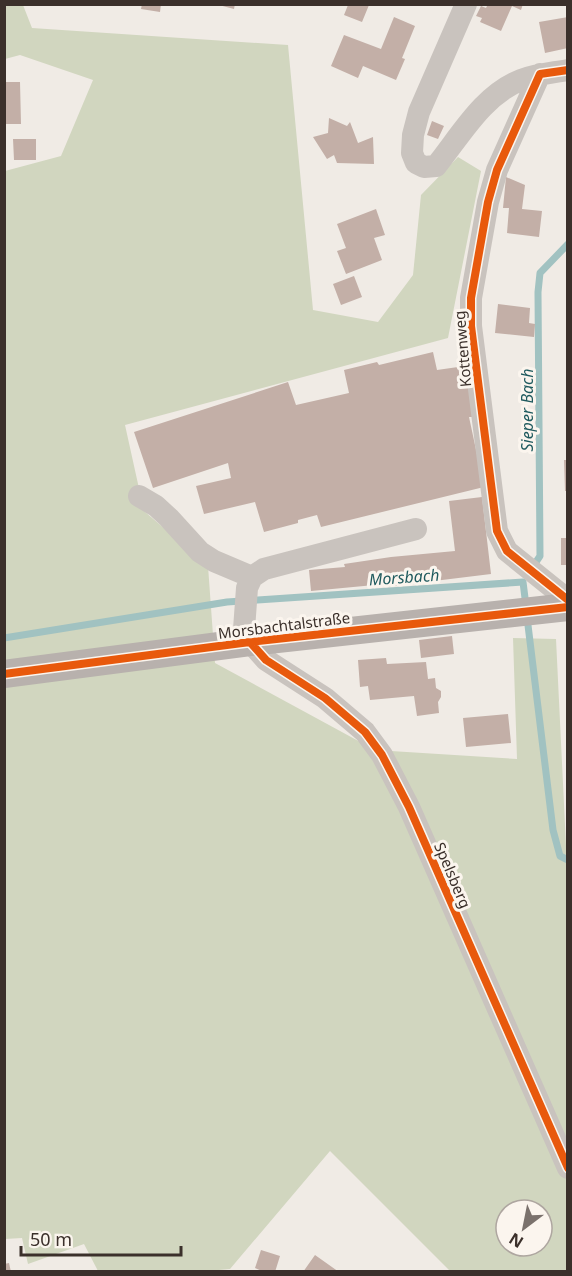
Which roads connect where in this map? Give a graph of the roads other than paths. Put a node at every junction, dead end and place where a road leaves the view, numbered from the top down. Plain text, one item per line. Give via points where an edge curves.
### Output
1 (466, 4) edge
2 (567, 70) edge
3 (540, 74) junction
4 (139, 496) dead end
5 (416, 529) dead end
6 (249, 583) junction
7 (567, 600) edge
8 (567, 607) edge
9 (246, 634) junction
10 (4, 674) edge
11 (567, 1168) edge

1 - 3 street via 419,112 413,135 416,163 435,166 486,103 520,80
2 - 3 street
3 - 7 street, Kottenweg via 497,170 488,202 471,298 471,326 497,531 507,552
4 - 6 street via 162,512 200,552
5 - 6 street via 264,569
6 - 9 street
8 - 9 main road, Morsbachtalstraße
9 - 10 main road, Morsbachtalstraße
9 - 11 street, Spelsberg via 266,660 345,713 382,755 409,807

